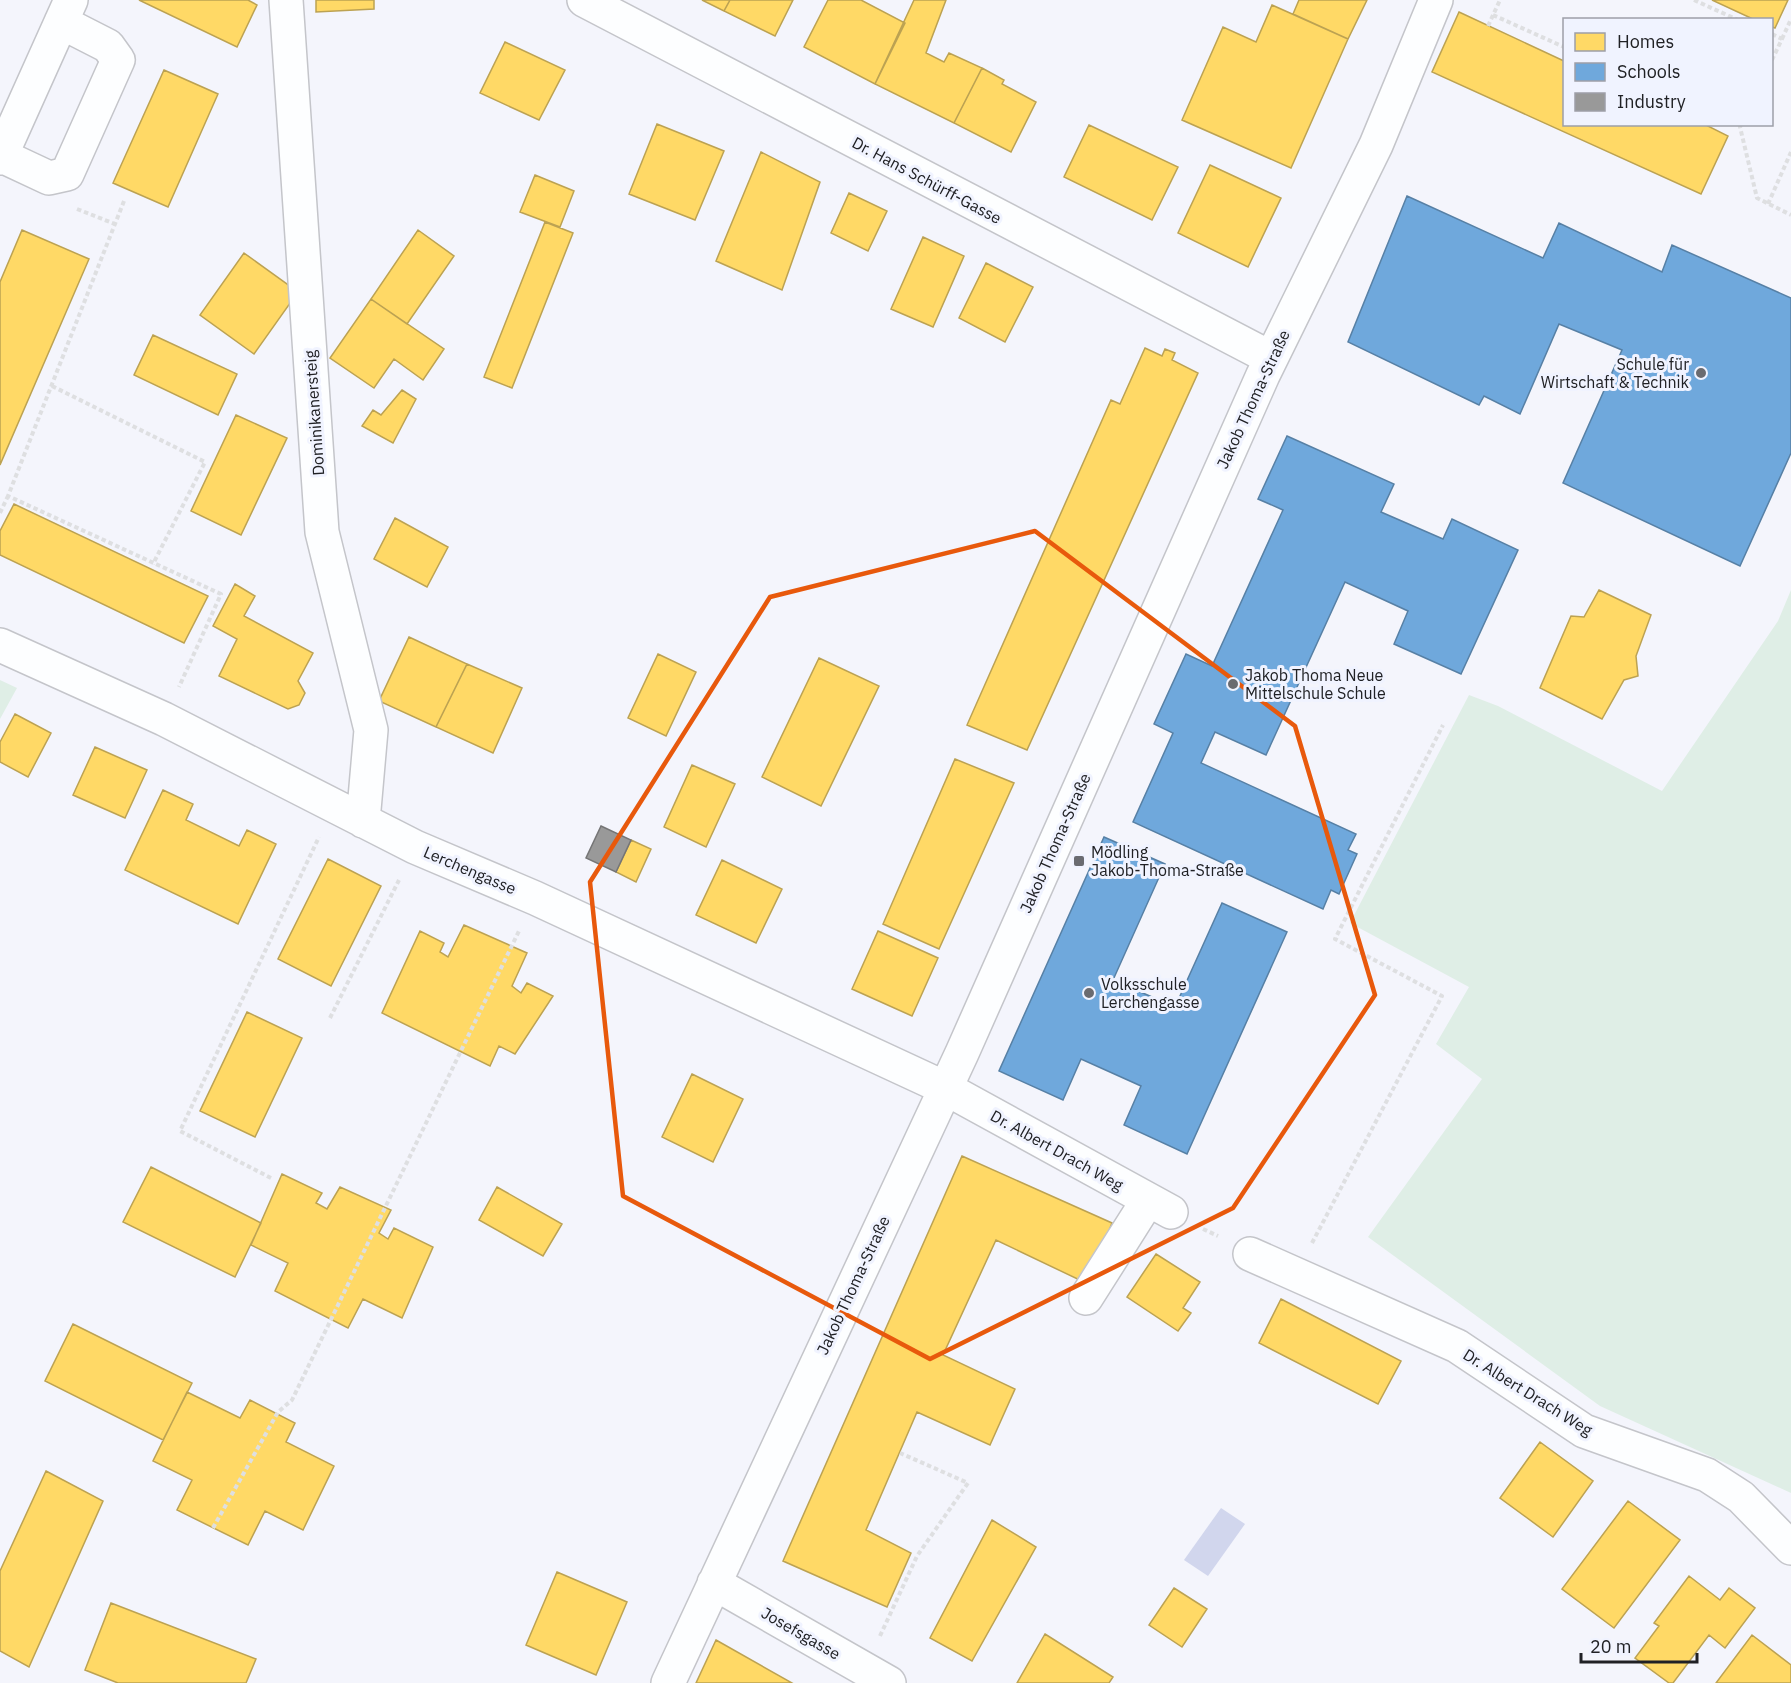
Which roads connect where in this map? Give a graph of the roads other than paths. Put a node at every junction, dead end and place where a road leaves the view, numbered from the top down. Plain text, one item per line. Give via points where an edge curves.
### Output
1 (286, 0) edge
2 (584, 0) edge
3 (1436, 0) edge
4 (66, 11) edge
5 (1, 157) edge
6 (1271, 358) junction
7 (0, 645) edge
8 (363, 821) junction
9 (945, 1088) junction
10 (1250, 1254) dead end
11 (1086, 1298) dead end
12 (1791, 1548) edge
13 (714, 1583) junction
14 (668, 1683) edge
15 (889, 1683) edge

1 - 8 street, Dominikanersteig via 322,532 371,730
2 - 6 street, Dr. Hans Schürff-Gasse
3 - 6 street, Jakob Thoma-Straße via 1376,145
4 - 5 street
4 - 5 street via 108,46 118,60 67,174 50,178
6 - 9 street, Jakob Thoma-Straße
7 - 8 street, Lerchengasse via 164,719
8 - 9 street, Lerchengasse
9 - 11 street, Dr. Albert Drach Weg via 1159,1206
9 - 13 street, Jakob Thoma-Straße
10 - 12 street, Dr. Albert Drach Weg via 1457,1346 1584,1431 1707,1475 1741,1497
13 - 14 street, Jakob Thoma-Straße
13 - 15 street, Josefsgasse

